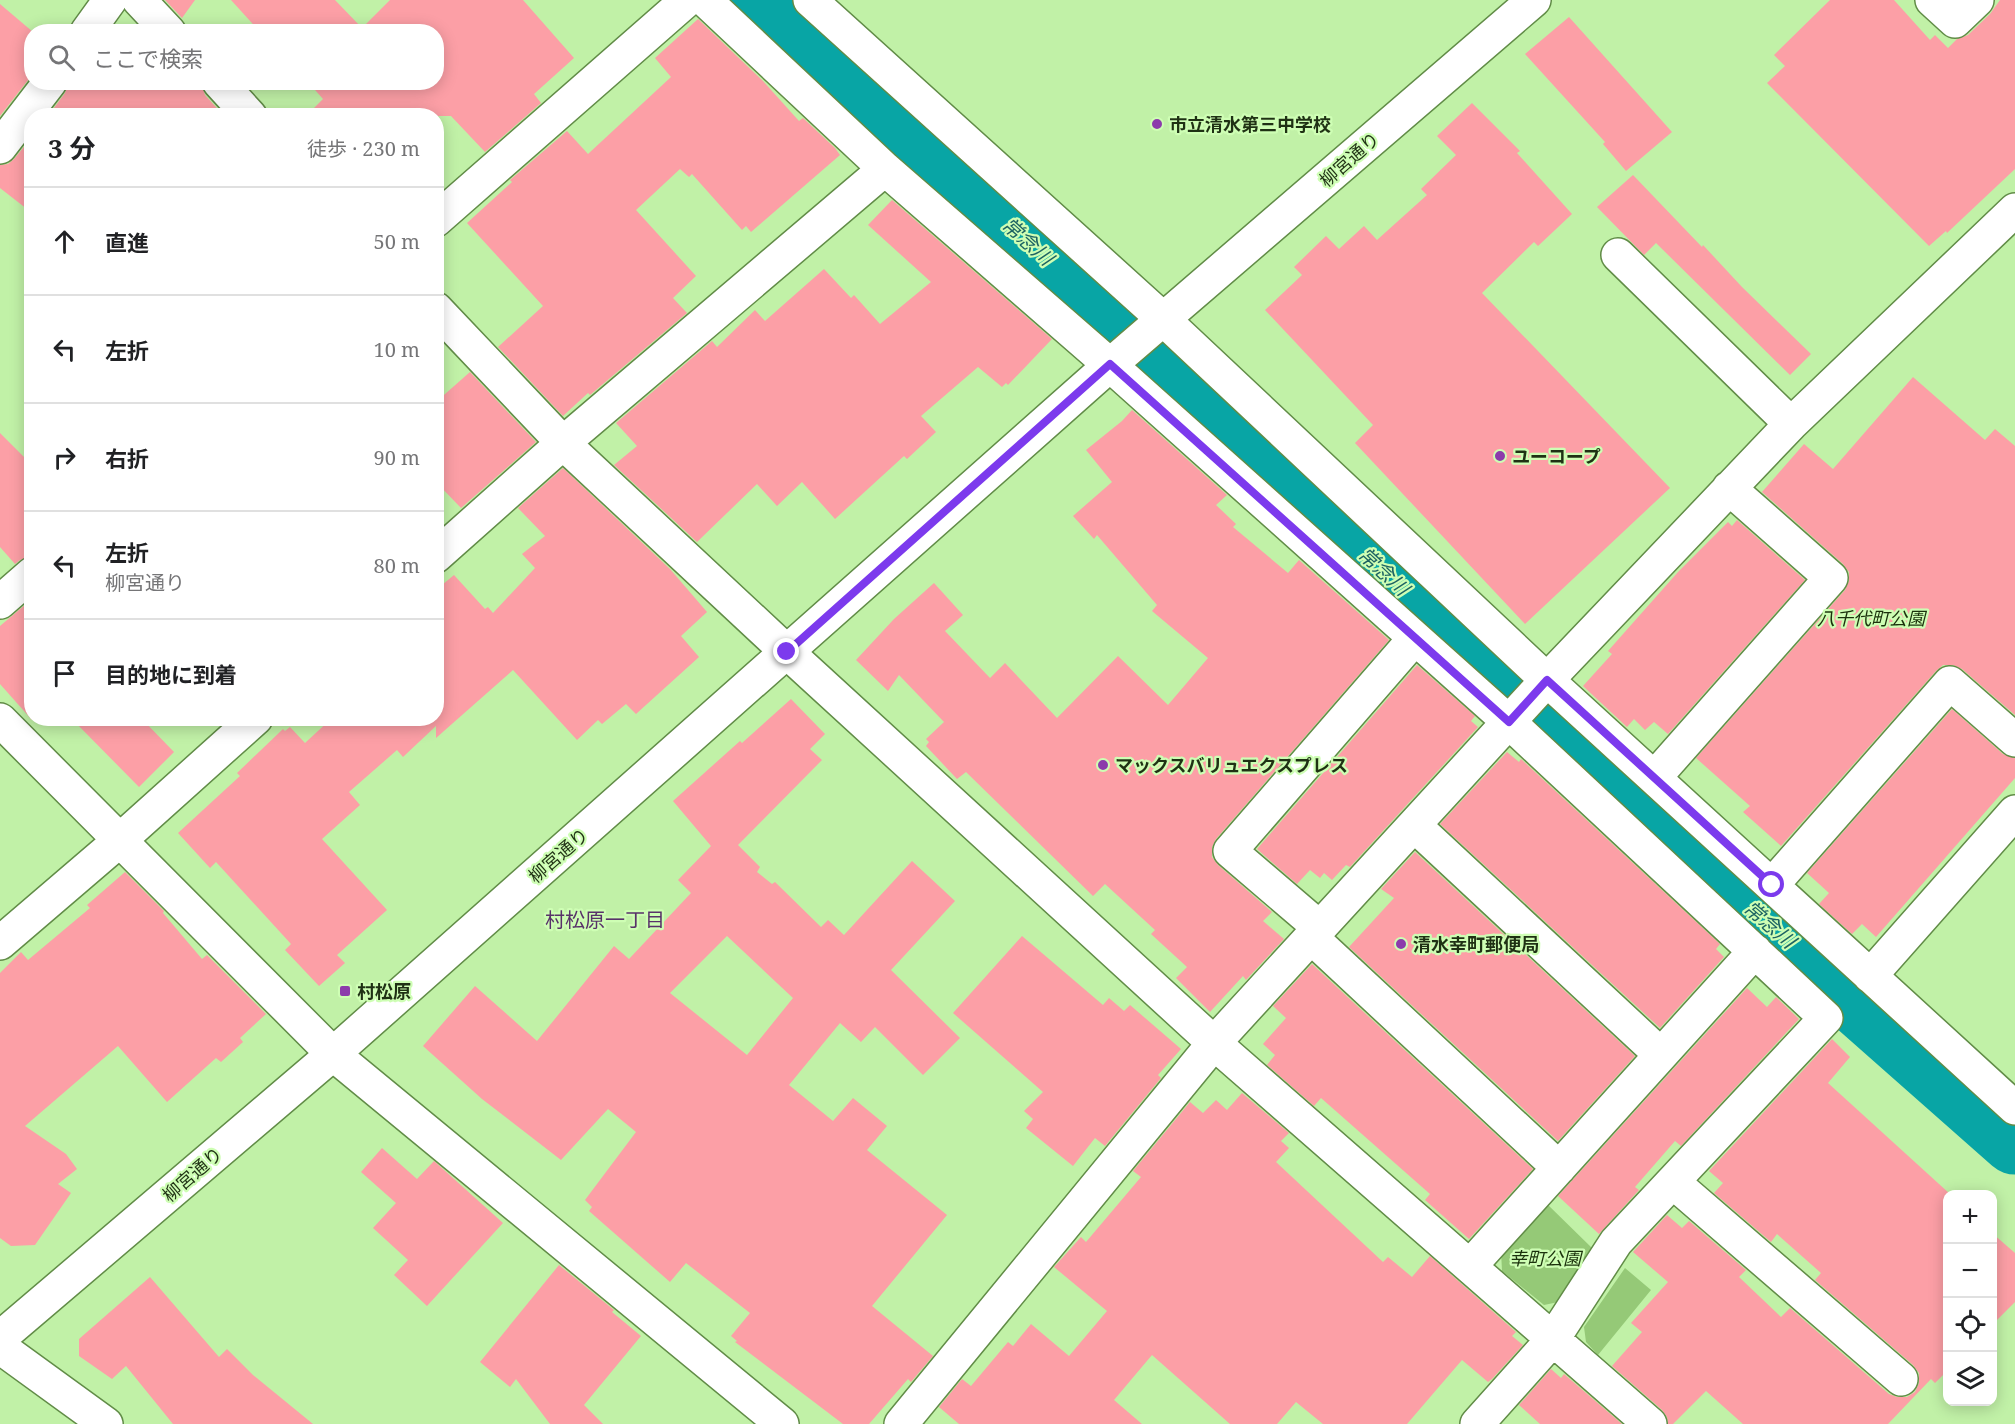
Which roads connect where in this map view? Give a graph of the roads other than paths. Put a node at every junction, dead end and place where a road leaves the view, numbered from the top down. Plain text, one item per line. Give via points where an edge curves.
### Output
1 (110, 0) edge
2 (139, 0) edge
3 (687, 0) edge
4 (705, 0) edge
5 (810, 0) edge
6 (1534, 0) edge
7 (1932, 0) edge
8 (1977, 0) edge
9 (93, 24) edge
10 (162, 24) edge
11 (44, 90) edge
12 (226, 90) edge
13 (30, 108) edge
14 (243, 108) edge
15 (24, 116) edge
16 (0, 147) edge
17 (885, 169) junction
18 (2015, 210) edge
19 (444, 213) edge
20 (1618, 255) dead end
21 (444, 317) edge
22 (1163, 319) junction
23 (1110, 364) junction
24 (1791, 424) junction
25 (563, 443) junction
26 (1729, 488) junction
27 (444, 549) edge
28 (24, 581) edge
29 (0, 602) edge
30 (1415, 638) junction
31 (787, 652) junction
32 (1547, 680) junction
33 (0, 720) edge
34 (1509, 722) junction
35 (247, 726) edge
36 (2015, 740) edge
37 (1654, 778) junction
38 (2015, 812) edge
39 (1414, 825) junction
40 (119, 841) junction
41 (1772, 885) junction
42 (1316, 933) junction
43 (0, 943) edge
44 (1755, 951) junction
45 (1870, 976) junction
46 (1214, 1043) junction
47 (333, 1054) junction
48 (1661, 1055) junction
49 (2015, 1108) edge
50 (1559, 1168) junction
51 (1673, 1182) junction
52 (1470, 1266) junction
53 (0, 1338) edge
54 (1553, 1339) junction
55 (0, 1347) edge
56 (1901, 1379) dead end
57 (106, 1424) edge
58 (782, 1424) edge
59 (901, 1424) edge
60 (1477, 1424) edge
61 (1650, 1424) edge

1 - 9 street
2 - 10 street
3 - 19 street
4 - 17 street
5 - 22 street
6 - 22 street, 柳宮通り
7 - 8 street via 1955,21
11 - 13 street
12 - 14 street
15 - 16 street
17 - 23 street
17 - 25 street
18 - 24 street
20 - 24 street
21 - 25 street
22 - 23 street, 柳宮通り
22 - 32 street
23 - 30 street
23 - 31 street, 柳宮通り
24 - 26 street
25 - 27 street
25 - 31 street
26 - 32 street
26 - 37 street via 1831,578
28 - 29 street
30 - 34 street
30 - 42 street via 1230,851
31 - 46 street
31 - 47 street, 柳宮通り
32 - 34 street
32 - 37 street
33 - 40 street
34 - 39 street
34 - 44 street
35 - 40 street
36 - 41 street via 1950,682
37 - 41 street
38 - 45 street
39 - 42 street
39 - 48 street
40 - 43 street
40 - 47 street
41 - 45 street
42 - 46 street
42 - 50 street
44 - 48 street
44 - 51 street via 1826,1018
45 - 49 street
46 - 52 street
46 - 59 street
47 - 53 street, 柳宮通り
47 - 58 street
48 - 50 street
50 - 52 street
51 - 54 street via 1616,1242
51 - 56 street
52 - 54 street
54 - 60 street
54 - 61 street
55 - 57 street

